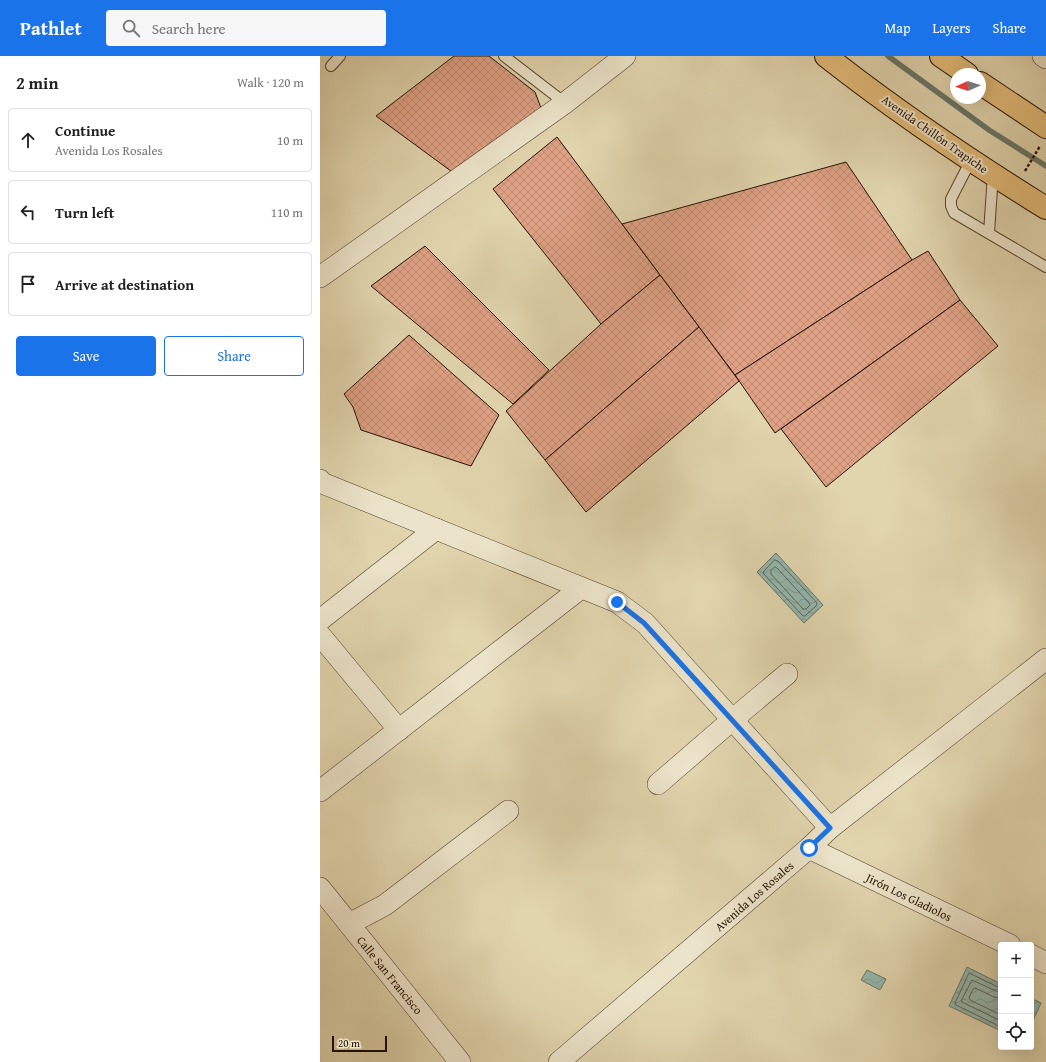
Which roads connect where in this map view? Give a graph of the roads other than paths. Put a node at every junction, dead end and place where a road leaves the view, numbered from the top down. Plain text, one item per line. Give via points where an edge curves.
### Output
1 (340, 56) edge
2 (504, 56) edge
3 (625, 56) edge
4 (826, 56) edge
5 (941, 56) edge
6 (1043, 56) edge
7 (1046, 58) edge
8 (331, 66) dead end
9 (958, 68) edge
10 (986, 88) edge
11 (564, 103) junction
12 (1044, 135) edge
13 (971, 160) junction
14 (993, 174) junction
15 (1046, 208) edge
16 (989, 234) junction
17 (1046, 267) edge
18 (320, 277) edge
19 (320, 480) edge
20 (436, 529) junction
21 (581, 588) junction
22 (320, 620) edge
23 (320, 635) edge
24 (1046, 659) edge
25 (787, 674) dead end
26 (732, 720) junction
27 (399, 730) junction
28 (658, 784) dead end
29 (320, 791) edge
30 (508, 812) dead end
31 (830, 828) junction
32 (809, 848) junction
33 (320, 888) edge
34 (349, 924) junction
35 (1004, 942) edge
36 (1034, 957) edge
37 (1046, 963) edge
38 (460, 1062) edge
39 (559, 1062) edge

1 - 8 lane
2 - 11 lane
3 - 11 street
4 - 13 main road, Avenida Chillón Trapiche
5 - 9 main road
6 - 7 street
10 - 12 main road
11 - 18 street
13 - 14 main road, Avenida Chillón Trapiche
13 - 16 lane via 950,199 951,206 954,213
14 - 15 main road, Avenida Chillón Trapiche
14 - 16 lane
16 - 17 lane
19 - 20 street
20 - 21 street
20 - 22 street
21 - 26 street via 617,602 644,623
21 - 27 street
23 - 27 street
24 - 31 street, Avenida Los Rosales
25 - 26 street
26 - 28 street
26 - 31 street
27 - 29 street
30 - 34 street via 385,905
31 - 32 street, Avenida Los Rosales
32 - 35 street, Jirón Los Gladiolos
32 - 39 street, Avenida Los Rosales
33 - 34 street, Calle San Francisco
34 - 38 street, Calle San Francisco
36 - 37 street

